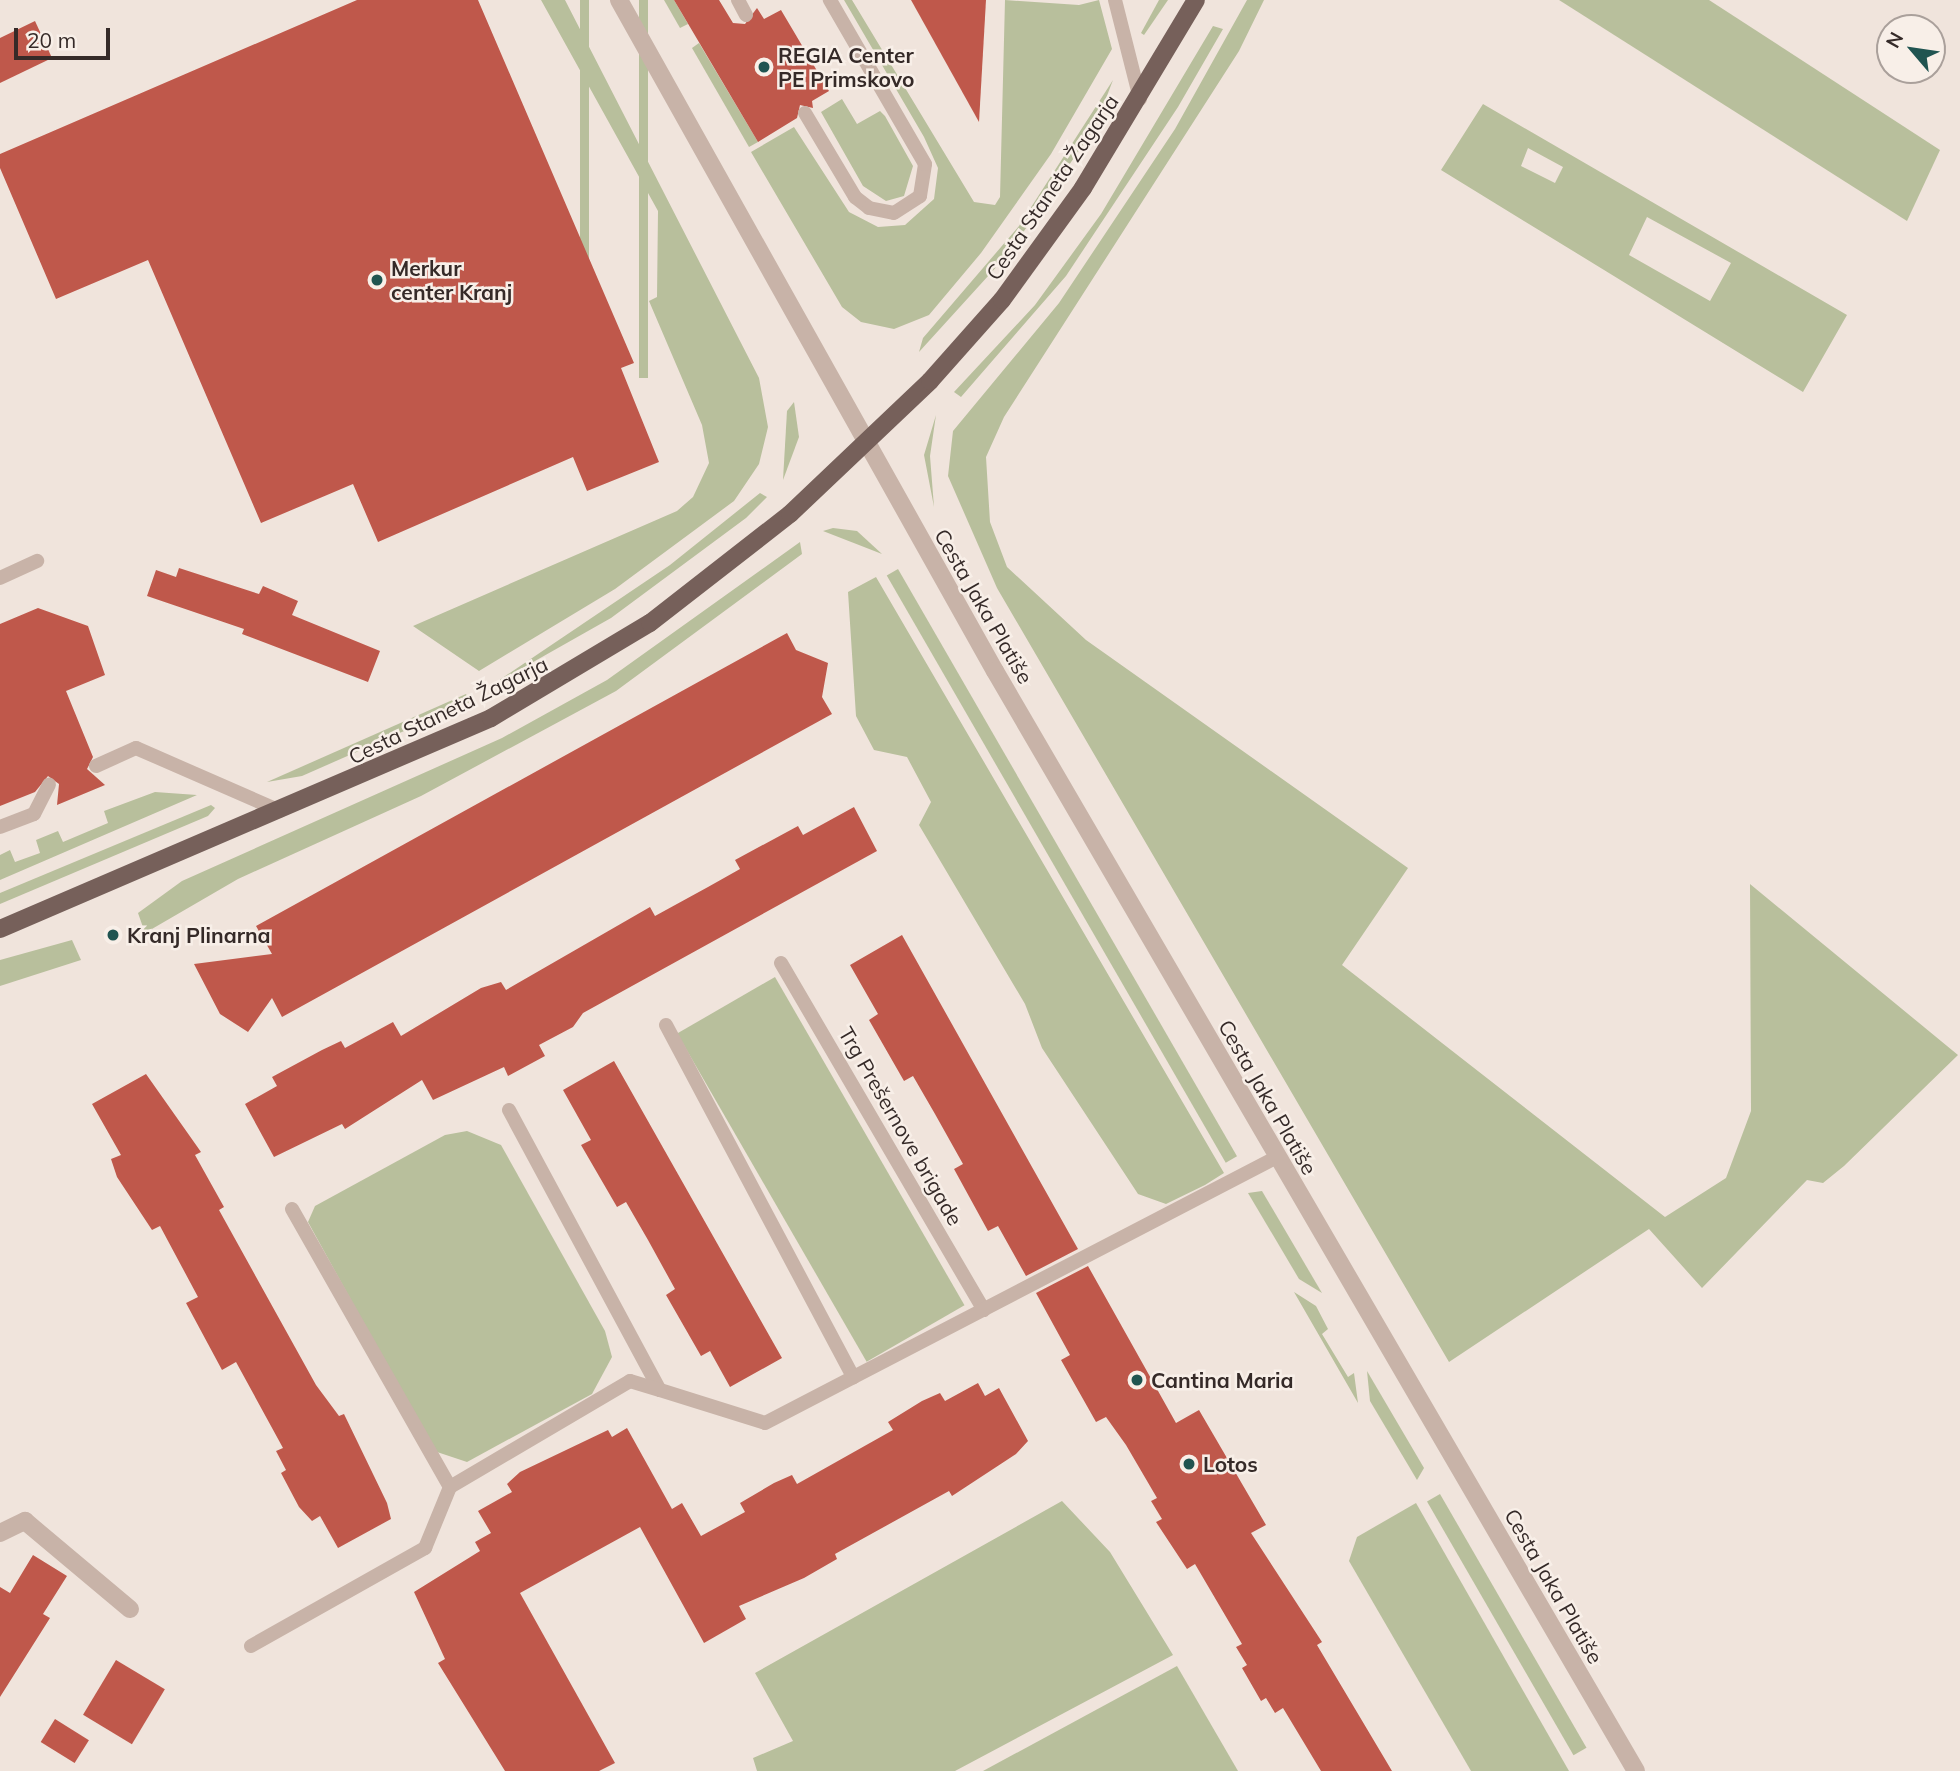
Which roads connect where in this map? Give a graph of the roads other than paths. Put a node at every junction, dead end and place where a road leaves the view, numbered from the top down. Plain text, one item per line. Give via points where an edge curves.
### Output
1 (619, 0) edge
2 (738, 0) edge
3 (830, 0) edge
4 (1115, 0) edge
5 (1196, 0) edge
6 (746, 15) dead end
7 (1140, 99) junction
8 (805, 113) dead end
9 (864, 443) junction
10 (37, 561) dead end
11 (0, 578) edge
12 (96, 766) dead end
13 (49, 785) dead end
14 (280, 811) junction
15 (0, 827) edge
16 (0, 929) edge
17 (781, 963) dead end
18 (666, 1026) dead end
19 (509, 1110) dead end
20 (1277, 1157) junction
21 (292, 1209) dead end
22 (984, 1310) junction
23 (853, 1377) junction
24 (660, 1390) junction
25 (450, 1488) junction
26 (0, 1533) edge
27 (130, 1609) dead end
28 (251, 1646) dead end
29 (1636, 1771) edge

1 - 9 street
2 - 6 lane
3 - 8 lane via 925,164 925,180 909,207 894,213 855,197
4 - 7 lane
5 - 7 main road, Cesta Staneta Žagarja
7 - 9 main road, Cesta Staneta Žagarja via 1002,300
9 - 14 main road, Cesta Staneta Žagarja via 790,514 650,623 567,677 491,719
9 - 20 street, Cesta Jaka Platiše
10 - 11 lane
12 - 14 lane via 136,748
13 - 15 lane via 34,814
14 - 16 main road, Cesta Staneta Žagarja
17 - 22 lane, Trg Prešernove brigade
18 - 23 lane
19 - 24 lane
20 - 22 lane
20 - 29 street, Cesta Jaka Platiše
21 - 25 lane
22 - 23 lane
23 - 24 lane via 765,1423
24 - 25 lane via 630,1381
25 - 28 lane via 425,1548
26 - 27 street via 25,1521

